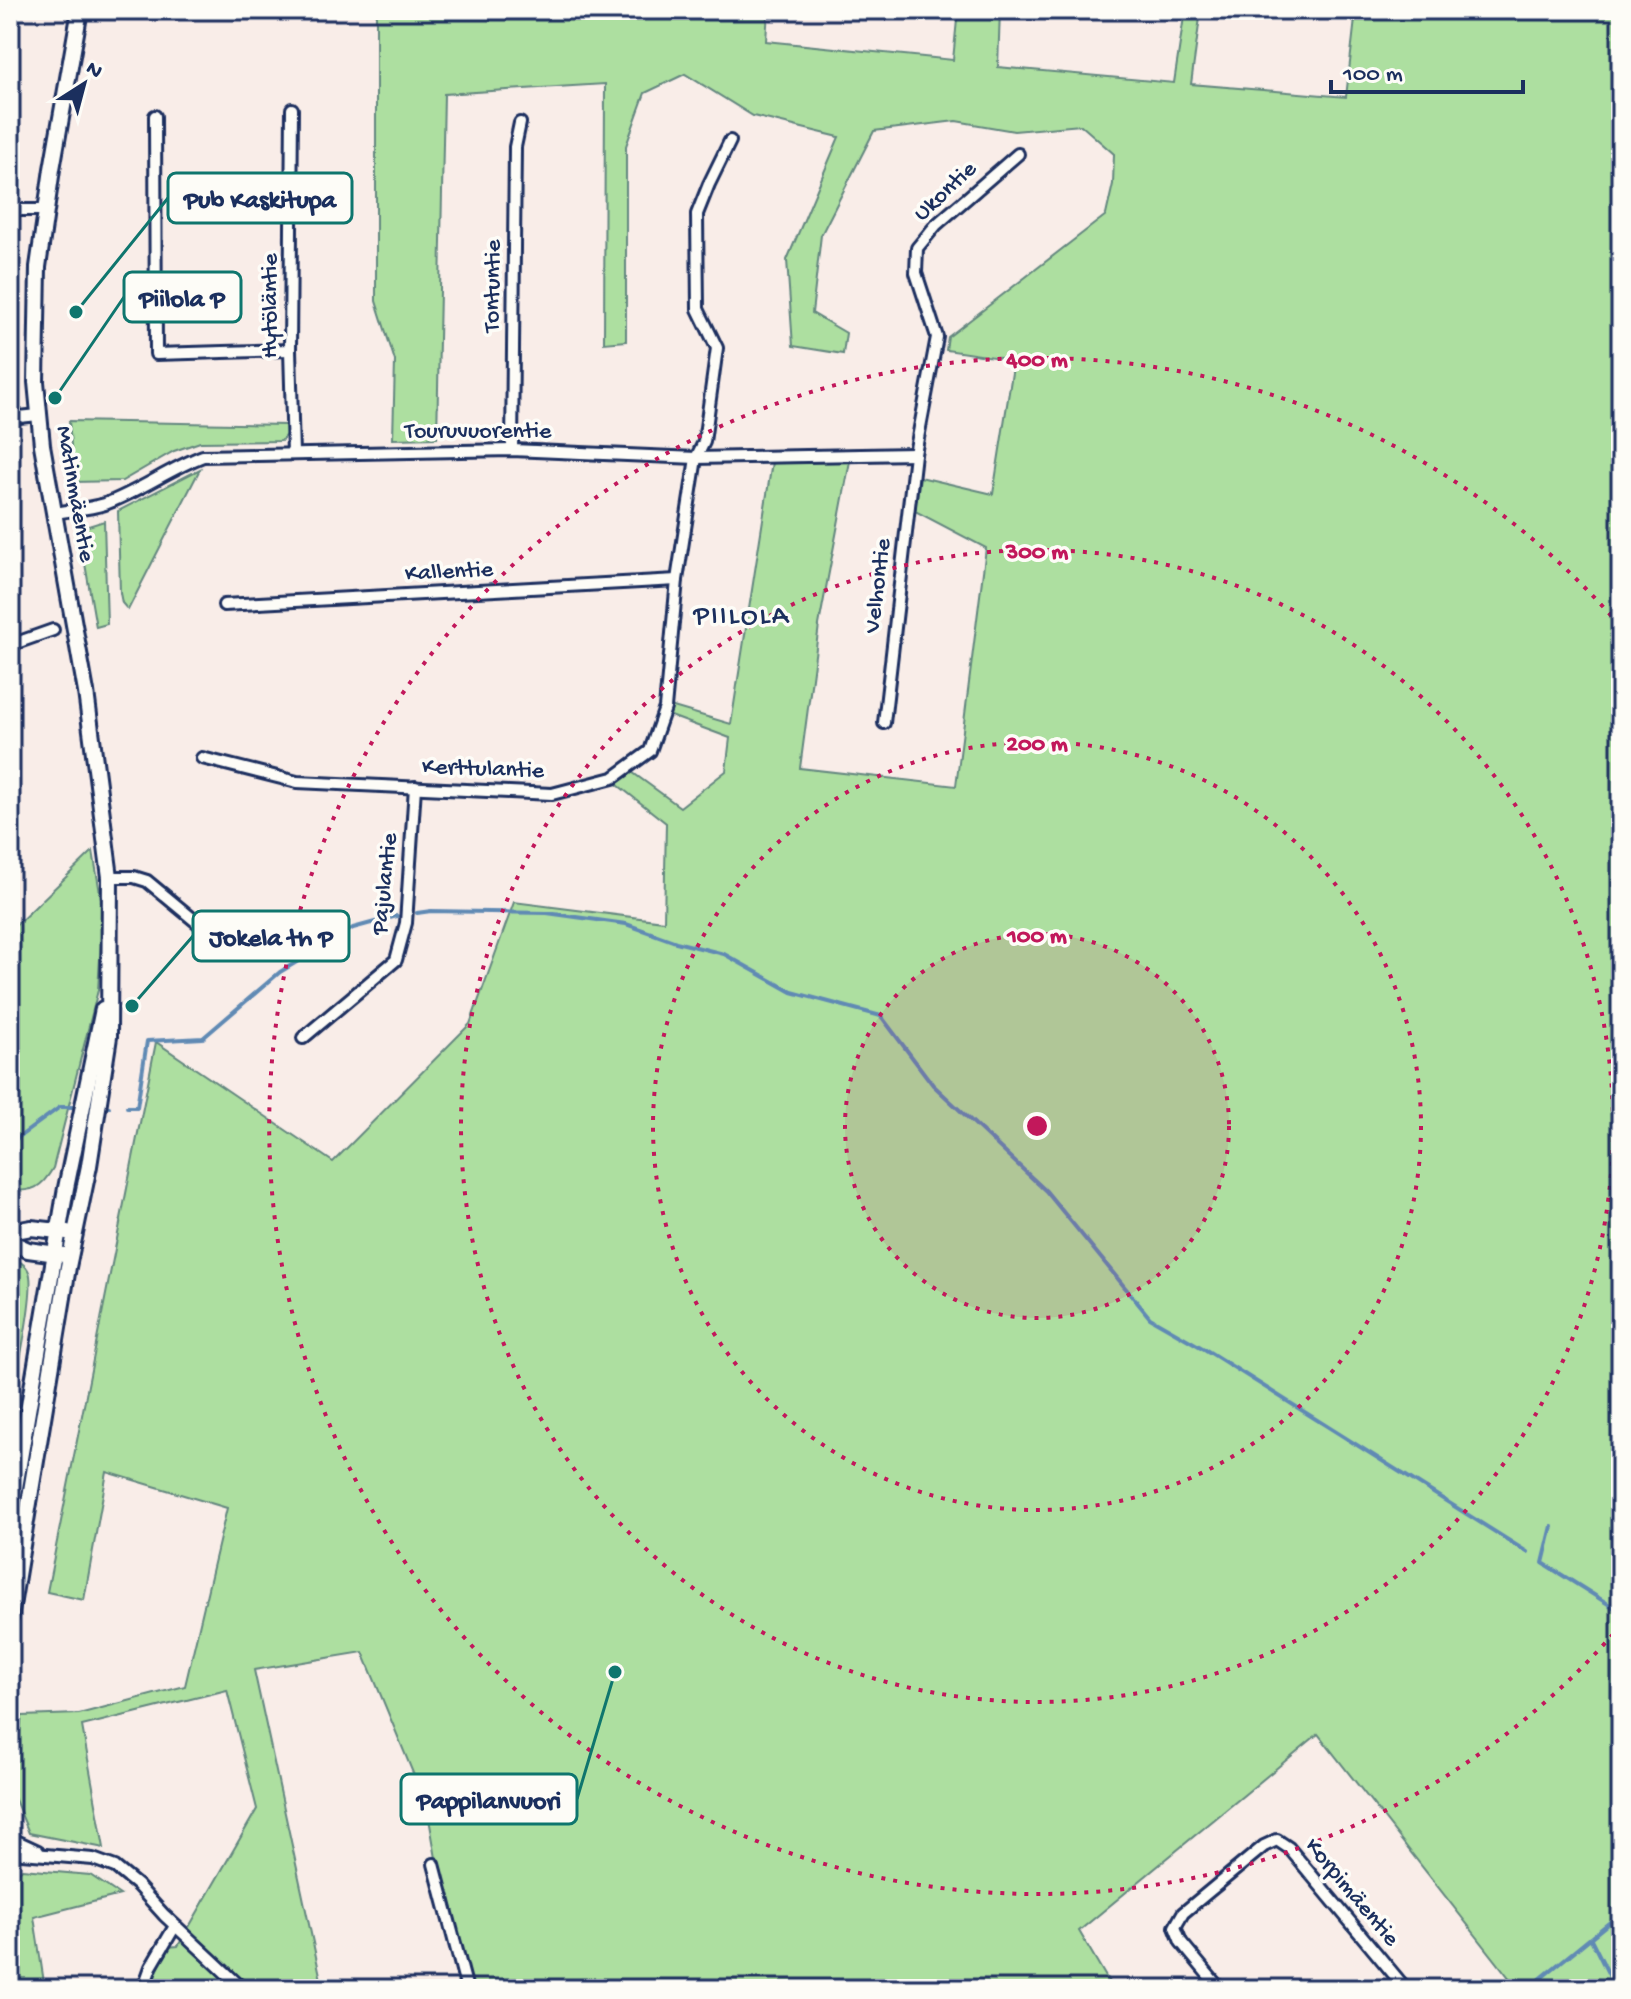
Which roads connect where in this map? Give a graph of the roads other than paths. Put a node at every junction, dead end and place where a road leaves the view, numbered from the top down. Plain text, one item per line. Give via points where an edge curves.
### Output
1 (80, 10) edge
2 (292, 109) dead end
3 (155, 116) dead end
4 (520, 123) dead end
5 (730, 141) dead end
6 (1018, 154) dead end
7 (10, 210) edge
8 (45, 210) junction
9 (290, 350) junction
10 (38, 415) junction
11 (10, 418) edge
12 (512, 450) junction
13 (293, 454) junction
14 (915, 454) junction
15 (696, 458) junction
16 (54, 513) junction
17 (677, 580) junction
18 (224, 605) dead end
19 (53, 630) dead end
20 (10, 641) edge
21 (884, 723) dead end
22 (202, 758) dead end
23 (415, 787) junction
24 (110, 877) junction
25 (211, 934) dead end
26 (109, 985) junction
27 (303, 1038) dead end
28 (59, 1230) junction
29 (10, 1232) edge
30 (75, 1234) junction
31 (10, 1242) edge
32 (54, 1253) junction
33 (70, 1257) junction
34 (10, 1517) edge
35 (10, 1618) edge
36 (10, 1838) edge
37 (10, 1852) edge
38 (43, 1854) junction
39 (434, 1864) dead end
40 (175, 1926) junction
41 (143, 1989) edge
42 (243, 1989) edge
43 (467, 1989) edge
44 (1220, 1989) edge
45 (1406, 1989) edge

1 - 8 main road, Matinmäentie
2 - 9 street, Hytöläntie
3 - 9 street via 156,354
4 - 12 street, Tontuntie via 515,147
5 - 15 street, Kerttulantie via 697,214 698,309 717,348 704,442
6 - 14 street, Ukontie via 917,248 916,273 937,337
7 - 8 street
8 - 10 main road, Matinmäentie via 35,320
9 - 13 street, Hytöläntie
10 - 11 street
10 - 16 main road, Matinmäentie
12 - 13 street, Touruvuorentie
12 - 15 street, Touruvuorentie
13 - 16 street, Touruvuorentie via 203,456 101,505
14 - 15 street, Touruvuorentie
14 - 21 street, Velhontie
15 - 17 street, Kerttulantie
16 - 24 main road, Matinmäentie via 86,692
17 - 18 street, Kallentie
17 - 23 street, Kerttulantie via 665,708 650,751 613,778 552,794
19 - 20 street
22 - 23 street, Kerttulantie via 297,782
23 - 27 street, Pajulantie via 406,923 396,960
24 - 25 street via 147,881
24 - 26 main road, Matinmäentie
26 - 28 main road, Matinmäentie
26 - 30 main road, Matinmäentie via 105,1068
28 - 29 main road
28 - 30 main road
28 - 32 main road, Matinmäentie
30 - 33 main road, Matinmäentie
31 - 32 main road
32 - 33 main road
32 - 34 main road, Matinmäentie
33 - 35 main road, Matinmäentie
36 - 38 street
37 - 38 street
38 - 40 street via 115,1867
39 - 43 street
40 - 41 street
40 - 42 street
44 - 45 street, Korpimäentie via 1175,1927 1183,1913 1277,1840

